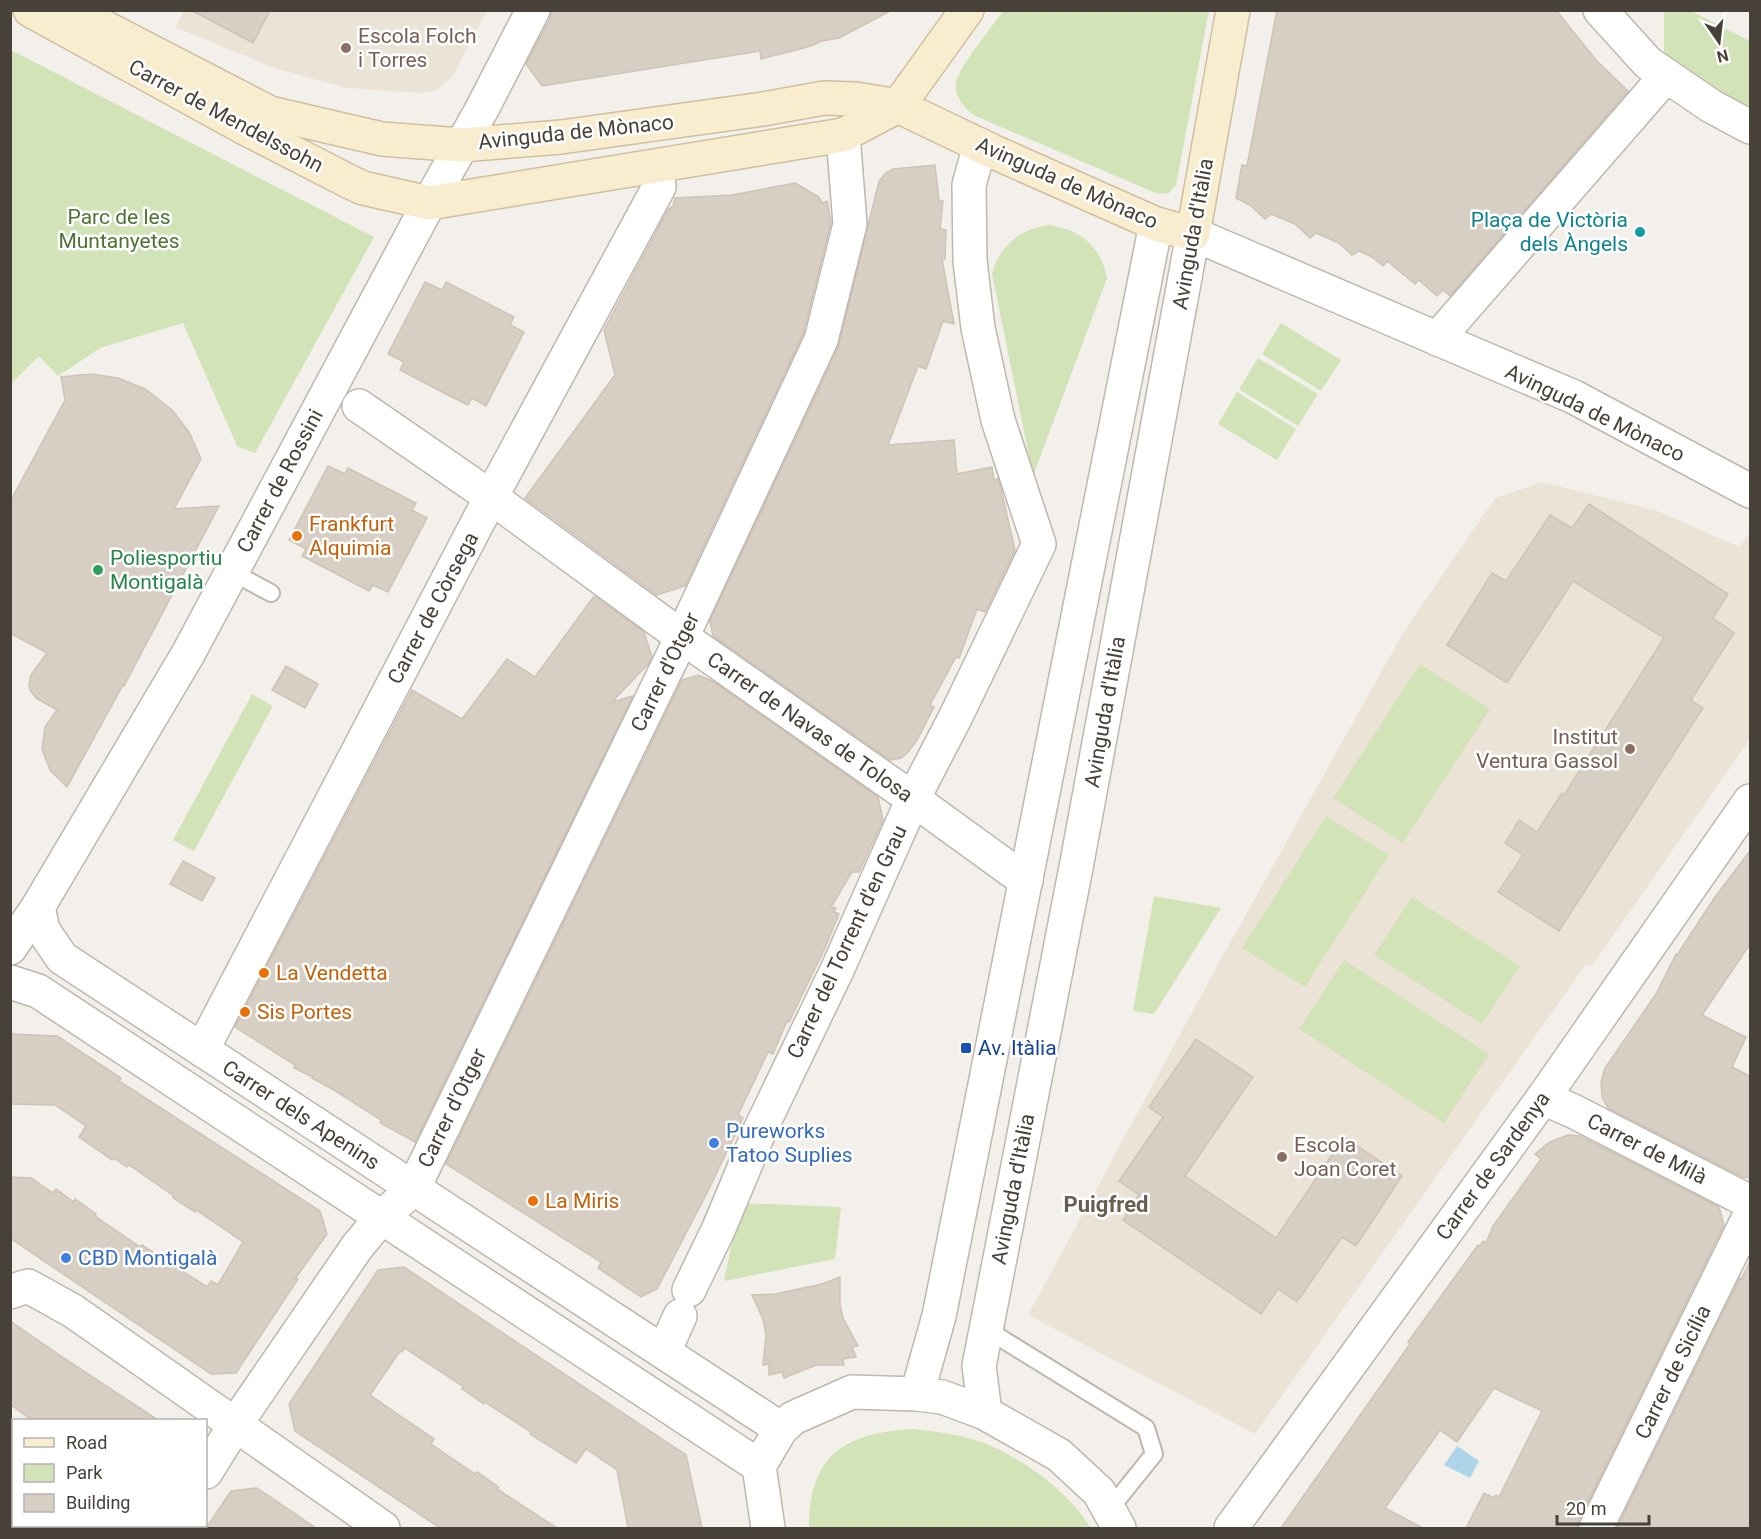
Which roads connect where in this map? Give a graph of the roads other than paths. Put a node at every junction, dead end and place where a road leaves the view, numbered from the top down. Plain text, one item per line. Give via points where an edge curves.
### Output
1 (30, 10) edge
2 (71, 10) edge
3 (533, 10) edge
4 (967, 10) edge
5 (1233, 10) edge
6 (1600, 10) edge
7 (1665, 76) junction
8 (898, 106) junction
9 (763, 109) junction
10 (1750, 128) edge
11 (843, 135) junction
12 (461, 145) junction
13 (980, 145) junction
14 (656, 167) junction
15 (429, 203) junction
16 (1156, 224) junction
17 (1193, 234) junction
18 (1437, 339) junction
19 (359, 406) dead end
20 (1750, 491) edge
21 (491, 497) junction
22 (231, 572) junction
23 (271, 593) dead end
24 (682, 637) junction
25 (913, 799) junction
26 (1750, 801) edge
27 (1026, 881) junction
28 (38, 907) junction
29 (10, 948) edge
30 (10, 982) edge
31 (202, 1050) junction
32 (1543, 1098) junction
33 (412, 1189) junction
34 (1750, 1203) edge
35 (1750, 1215) edge
36 (381, 1218) junction
37 (10, 1292) edge
38 (986, 1329) junction
39 (664, 1352) junction
40 (917, 1394) junction
41 (985, 1413) junction
42 (235, 1425) junction
43 (781, 1429) junction
44 (759, 1466) junction
45 (207, 1470) edge
46 (1114, 1519) edge
47 (383, 1528) edge
48 (768, 1528) edge
49 (1231, 1528) edge
50 (1596, 1528) edge

1 - 15 street, Carrer de Mendelssohn via 350,182
2 - 12 street, Carrer de Mendelssohn via 270,112 382,139
3 - 12 street, Carrer de Rossini
4 - 8 street
5 - 17 street, Avinguda d'Itàlia
6 - 7 street
7 - 10 street
7 - 18 street
8 - 9 street, Avinguda de Mònaco via 824,98
8 - 11 street, Avinguda de Mònaco
8 - 13 street, Avinguda de Mònaco
9 - 12 street, Avinguda de Mònaco
9 - 14 street, Avinguda de Mònaco via 739,129 676,142 663,151
11 - 14 street, Avinguda de Mònaco
11 - 24 street, Carrer d'Otger via 850,224 821,339
12 - 15 street, Carrer de Rossini
13 - 16 street, Avinguda de Mònaco
13 - 25 street, Carrer del Torrent d'en Grau via 969,186 970,261 978,328 998,420 1039,544
14 - 15 street, Avinguda de Mònaco
14 - 21 street, Carrer de Còrsega via 659,186
15 - 22 street, Carrer de Rossini
16 - 17 street, Avinguda de Mònaco
16 - 27 street, Avinguda d'Itàlia
17 - 18 street, Avinguda de Mònaco
17 - 38 street, Avinguda d'Itàlia via 1080,850
18 - 20 street, Avinguda de Mònaco via 1574,397
19 - 21 street, Carrer de Navas de Tolosa
21 - 24 street, Carrer de Navas de Tolosa
21 - 31 street, Carrer de Còrsega
22 - 23 lane
22 - 28 street, Carrer de Rossini via 188,654
24 - 25 street, Carrer de Navas de Tolosa
24 - 33 street, Carrer d'Otger
25 - 27 street, Carrer de Navas de Tolosa
25 - 39 street, Carrer del Torrent d'en Grau via 843,958 760,1130
26 - 32 street, Carrer de Sardenya
27 - 40 street, Avinguda d'Itàlia via 939,1316
28 - 29 street
28 - 31 street, Carrer dels Apenins via 43,930 62,958
30 - 36 street, Carrer dels Apenins via 38,991
31 - 33 street, Carrer dels Apenins
32 - 34 street, Carrer de Milà
32 - 49 street, Carrer de Sardenya
33 - 36 street
33 - 39 street, Carrer dels Apenins
35 - 50 street, Carrer de Sicília
36 - 42 street
36 - 44 street, Carrer dels Apenins
37 - 42 street via 28,1286 73,1311
38 - 41 street, Avinguda d'Itàlia via 979,1366
38 - 46 lane via 1146,1428 1154,1454
39 - 43 street, Carrer dels Apenins
40 - 41 street via 942,1397
40 - 43 street via 852,1392 793,1418
41 - 46 street via 1059,1455 1099,1492
42 - 45 street
42 - 47 street
43 - 44 street
44 - 48 street

